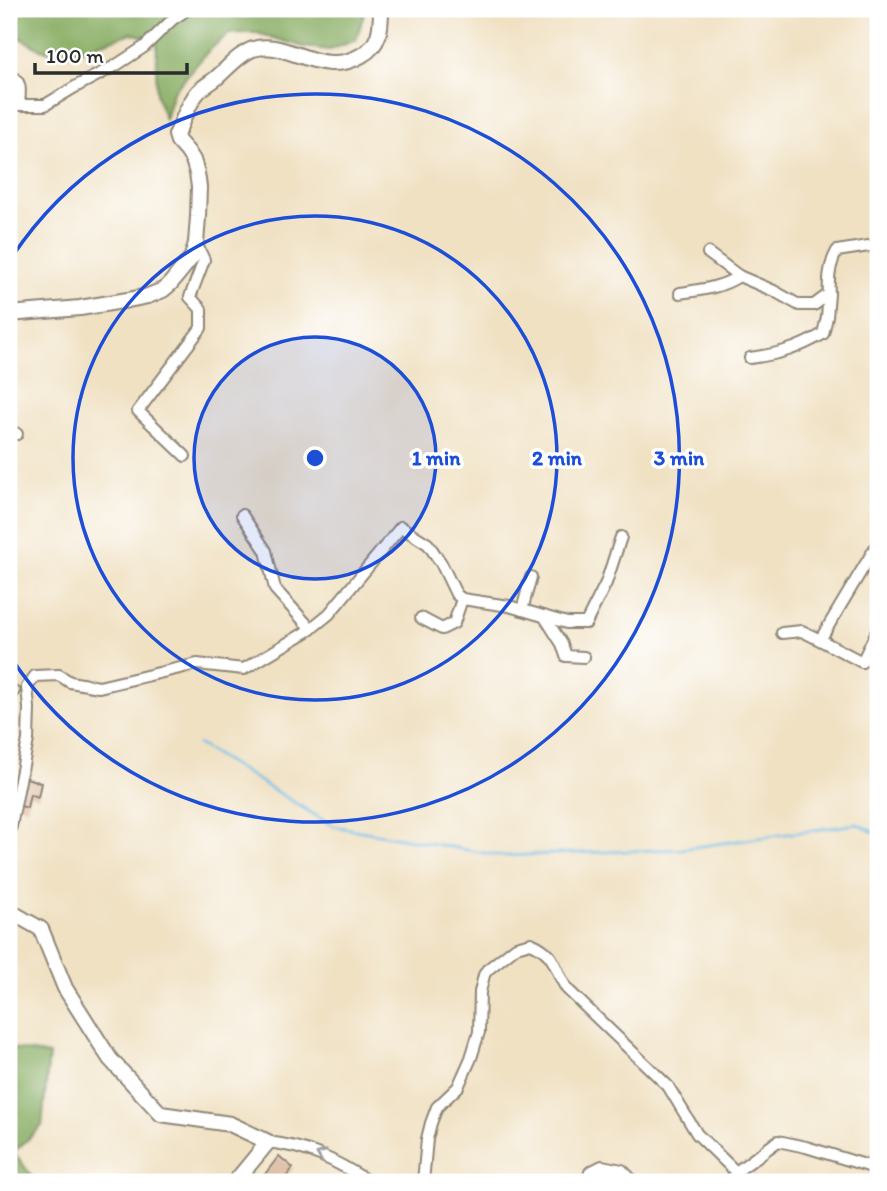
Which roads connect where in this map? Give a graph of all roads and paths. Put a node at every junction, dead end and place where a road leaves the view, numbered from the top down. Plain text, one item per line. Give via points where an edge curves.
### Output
1 (188, 9) edge
2 (381, 9) edge
3 (9, 75) edge
4 (195, 243) junction
5 (878, 247) edge
6 (708, 253) dead end
7 (738, 276) junction
8 (680, 293) dead end
9 (829, 294) junction
10 (9, 314) edge
11 (750, 358) dead end
12 (185, 456) dead end
13 (242, 515) dead end
14 (621, 537) dead end
15 (878, 543) edge
16 (531, 577) dead end
17 (462, 599) junction
18 (523, 610) junction
19 (544, 616) junction
20 (421, 618) dead end
21 (311, 629) junction
22 (878, 629) edge
23 (782, 633) dead end
24 (820, 640) junction
25 (584, 657) dead end
26 (9, 836) edge
27 (9, 911) edge
28 (268, 1142) junction
29 (878, 1169) edge
30 (733, 1177) edge
31 (235, 1182) edge
32 (369, 1182) edge
33 (423, 1182) edge
34 (588, 1182) edge
35 (634, 1182) edge

1 - 3 street via 144,47 45,105 19,105 20,85
2 - 4 street via 377,40 358,58 325,63 280,50 253,49 198,93 176,135 197,173
4 - 10 street via 192,257 170,284 148,296
4 - 12 street via 204,260 190,297 201,309 201,328 138,411
5 - 9 street via 837,251
6 - 7 street
7 - 8 street via 729,283
7 - 9 street via 799,305 814,305
9 - 11 street via 823,334 778,355
13 - 21 street via 266,551 275,589
14 - 19 street via 586,623
15 - 24 street
16 - 18 street
17 - 18 street
17 - 20 street via 454,623 442,629
17 - 21 street via 428,544 401,527 329,614
18 - 19 street
19 - 25 street via 566,656
21 - 26 street via 244,669 197,664 99,687 70,682 59,675 35,676 27,687 27,740
22 - 24 street via 862,662
23 - 24 street via 802,631
27 - 28 street via 41,929 65,988 110,1059 161,1114 230,1124
28 - 31 street
32 -> 28 street via 329,1158
29 - 30 street via 778,1141
30 - 33 street via 697,1134 668,1087 567,989 552,959 531,943 516,947 484,975 479,1032 458,1087 438,1107 431,1124
34 - 35 street via 590,1172 602,1166 622,1170

